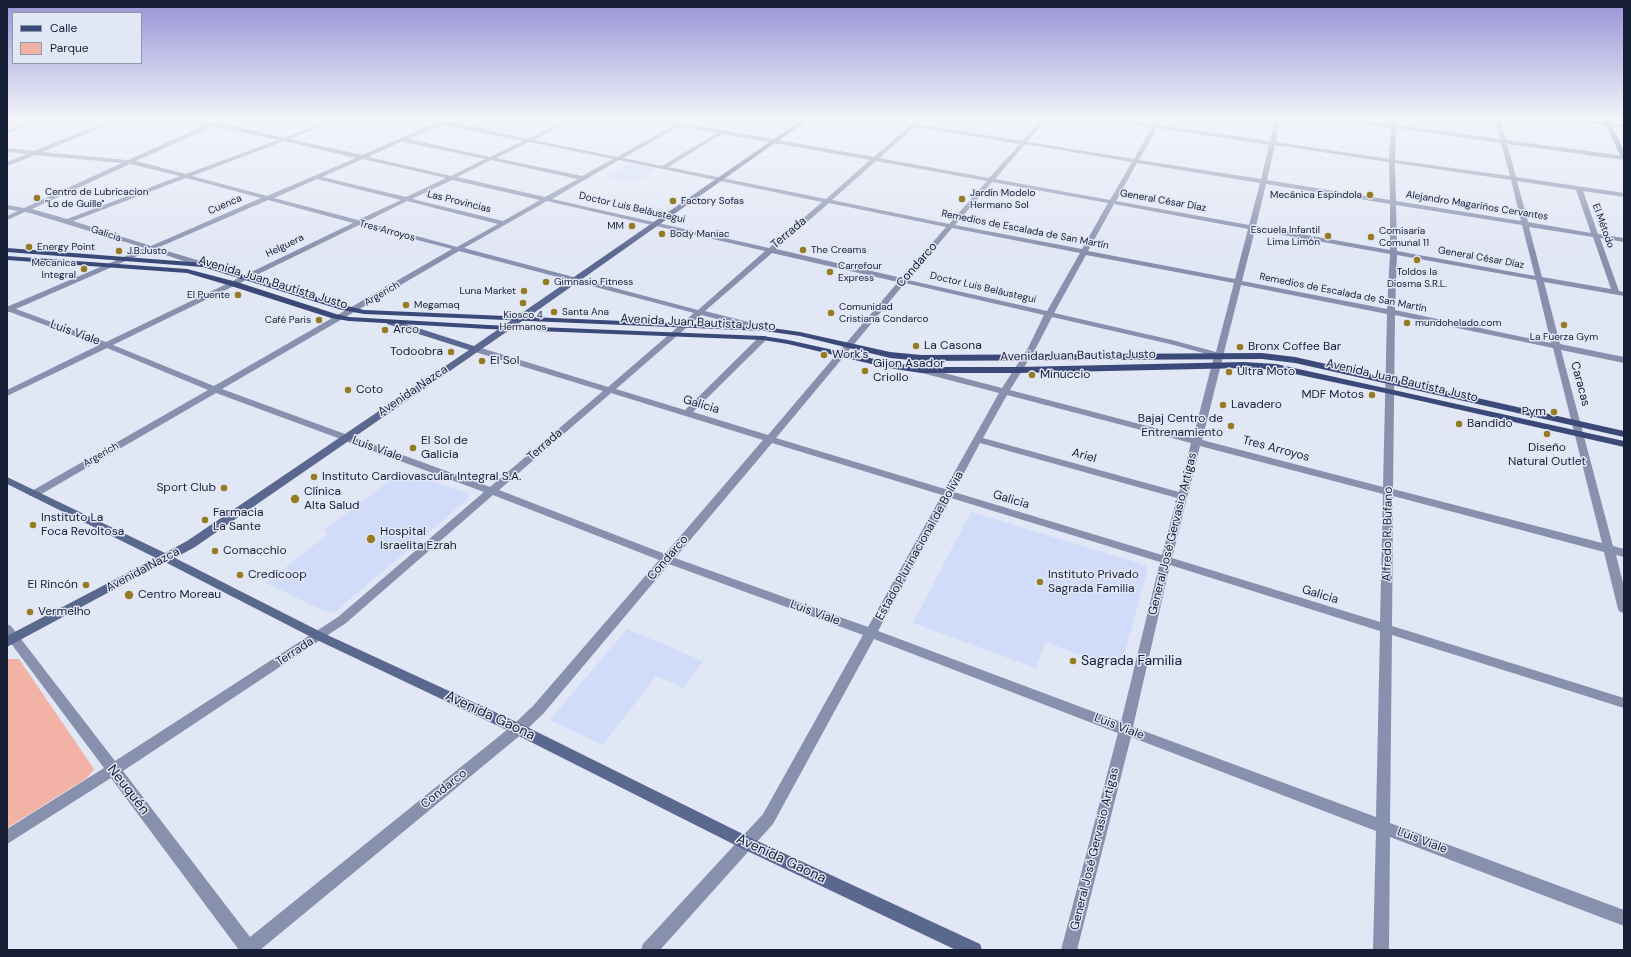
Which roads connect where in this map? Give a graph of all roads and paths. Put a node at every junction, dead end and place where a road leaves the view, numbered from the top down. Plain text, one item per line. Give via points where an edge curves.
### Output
1 (126, 164) edge
2 (137, 164) edge
3 (218, 164) edge
4 (347, 164) edge
5 (390, 164) edge
6 (480, 164) edge
7 (513, 164) edge
8 (608, 164) edge
9 (647, 164) edge
10 (669, 164) edge
11 (741, 164) edge
12 (871, 164) edge
13 (902, 164) edge
14 (1006, 164) edge
15 (1134, 164) edge
16 (1158, 164) edge
17 (1268, 164) edge
18 (1392, 164) edge
19 (1416, 164) edge
20 (1510, 164) edge
21 (664, 167) junction
22 (185, 176) junction
23 (316, 177) junction
24 (450, 178) junction
25 (582, 178) junction
26 (719, 179) junction
27 (1514, 179) junction
28 (992, 180) junction
29 (1264, 181) junction
30 (1579, 189) junction
31 (1624, 195) edge
32 (266, 198) junction
33 (408, 199) junction
34 (545, 200) junction
35 (827, 201) junction
36 (1113, 202) junction
37 (1394, 202) junction
38 (7, 207) edge
39 (25, 209) junction
40 (7, 218) edge
41 (67, 221) junction
42 (358, 223) junction
43 (503, 223) junction
44 (1524, 223) junction
45 (654, 224) junction
46 (951, 226) junction
47 (1252, 227) junction
48 (1596, 235) junction
49 (1624, 240) edge
50 (151, 248) junction
51 (458, 249) junction
52 (7, 250) edge
53 (769, 250) junction
54 (1085, 251) junction
55 (1394, 253) junction
56 (7, 258) edge
57 (126, 259) junction
58 (111, 265) junction
59 (204, 265) junction
60 (246, 278) junction
61 (1540, 279) junction
62 (574, 280) junction
63 (904, 281) junction
64 (1237, 283) junction
65 (234, 284) junction
66 (1616, 292) junction
67 (1624, 294) edge
68 (8, 309) edge
69 (354, 310) junction
70 (700, 312) junction
71 (1391, 312) junction
72 (1049, 314) junction
73 (340, 318) junction
74 (521, 318) junction
75 (390, 322) junction
76 (685, 325) junction
77 (507, 327) junction
78 (764, 333) junction
79 (674, 334) junction
80 (107, 345) junction
81 (850, 345) junction
82 (1557, 346) junction
83 (475, 349) junction
84 (843, 354) junction
85 (1219, 355) junction
86 (1025, 359) junction
87 (1624, 360) edge
88 (1216, 366) junction
89 (921, 370) junction
90 (1018, 370) junction
91 (1390, 386) junction
92 (214, 389) junction
93 (608, 390) junction
94 (1004, 392) junction
95 (7, 393) edge
96 (686, 414) junction
97 (1578, 429) junction
98 (1624, 434) edge
99 (345, 438) junction
100 (769, 440) junction
101 (979, 440) junction
102 (1197, 442) junction
103 (1624, 444) edge
104 (7, 481) edge
105 (492, 491) junction
106 (1389, 492) junction
107 (34, 494) junction
108 (949, 494) junction
109 (1182, 496) junction
110 (1609, 549) junction
111 (1624, 554) edge
112 (166, 558) junction
113 (668, 559) junction
114 (1166, 560) junction
115 (1624, 609) edge
116 (1387, 630) junction
117 (870, 633) junction
118 (319, 636) junction
119 (9, 637) edge
120 (1624, 703) edge
121 (518, 729) junction
122 (1126, 729) junction
123 (112, 770) junction
124 (1384, 826) junction
125 (7, 837) edge
126 (746, 843) junction
127 (1624, 918) edge
128 (248, 950) edge
129 (649, 950) edge
130 (974, 950) edge
131 (1069, 950) edge
132 (1382, 950) edge

1 - 39 street
2 - 22 street, Tres Arroyos
3 - 22 street
4 - 23 street, Cuenca
5 - 24 street, Doctor Luis Beláustegui
6 - 24 street, Helguera
7 - 25 street
8 - 25 street, Argerich
9 - 21 street, Remedios de Escalada de San Martín
10 - 21 street
11 - 26 main road, Avenida Nazca
12 - 35 street, Terrada
13 - 28 street, General César Díaz
14 - 28 street, Condarco
15 - 36 street, Estado Plurinacional de Bolivia
16 - 29 street, Alejandro Magariños Cervantes
17 - 29 street, General José Gervasio Artigas
18 - 37 street, Alfredo R. Bufano
19 - 27 street
20 - 27 street, Caracas
21 - 26 street, Remedios de Escalada de San Martín
22 - 32 street, Tres Arroyos
22 - 41 street
23 - 32 street, Cuenca
23 - 33 street, Las Provincias
24 - 33 street, Helguera
24 - 34 street, Doctor Luis Beláustegui
25 - 34 street, Argerich
26 - 35 street, Remedios de Escalada de San Martín
26 - 45 main road, Avenida Nazca
27 - 30 street
27 - 44 street, Caracas
28 - 36 street, General César Díaz
28 - 46 street, Condarco
29 - 37 street, Alejandro Magariños Cervantes
29 - 47 street, General José Gervasio Artigas
30 - 31 street
30 - 48 street, El Método
32 - 42 street, Tres Arroyos
32 - 50 street, Cuenca
33 - 42 street, Helguera
33 - 43 street, Las Provincias
34 - 43 street, Argerich
34 - 45 street, Doctor Luis Beláustegui
35 - 46 street, Remedios de Escalada de San Martín
35 - 53 street, Terrada
36 - 47 street, General César Díaz
36 - 54 street, Estado Plurinacional de Bolivia
37 - 44 street, Alejandro Magariños Cervantes
37 - 55 street, Alfredo R. Bufano
38 - 39 street, Galicia
39 - 40 street
39 - 41 street, Galicia
41 - 50 street, Galicia
42 - 51 street, Tres Arroyos
42 - 60 street, Helguera
43 - 51 street, Argerich
44 - 48 street, Alejandro Magariños Cervantes
44 - 61 street, Caracas
45 - 53 street, Doctor Luis Beláustegui
45 - 62 main road, Avenida Nazca
46 - 54 street, Remedios de Escalada de San Martín
46 - 63 street, Condarco
47 - 55 street, General César Díaz
47 - 64 street, General José Gervasio Artigas
48 - 49 street, Alejandro Magariños Cervantes
48 - 66 street, El Método
50 - 57 street, Cuenca
50 - 59 street, Galicia
51 - 62 street, Tres Arroyos
51 - 69 street, Argerich
52 - 57 main road, Avenida Juan Bautista Justo
53 - 63 street, Doctor Luis Beláustegui
53 - 70 street, Terrada
54 - 64 street, Remedios de Escalada de San Martín
54 - 72 street, Estado Plurinacional de Bolivia
55 - 61 street, General César Díaz
55 - 71 street, Alfredo R. Bufano
56 - 58 main road, Avenida Juan Bautista Justo
57 - 58 street, Cuenca
57 - 59 main road, Avenida Juan Bautista Justo
58 - 65 main road, Avenida Juan Bautista Justo via 187,271
58 - 68 street, Cuenca
59 - 60 main road, Avenida Juan Bautista Justo
60 - 65 street, Helguera
60 - 69 main road, Avenida Juan Bautista Justo
61 - 66 street, General César Díaz
61 - 82 street, Caracas
62 - 70 street, Tres Arroyos
62 - 74 main road, Avenida Nazca
63 - 72 street, Doctor Luis Beláustegui
63 - 81 street, Condarco
64 - 71 street, Remedios de Escalada de San Martín
64 - 85 street, General José Gervasio Artigas
65 - 73 main road, Avenida Juan Bautista Justo
65 - 80 street, Helguera
66 - 67 street, General César Díaz
68 - 80 street, Luis Viale
69 - 73 street, Argerich
69 - 74 main road, Avenida Juan Bautista Justo
70 - 76 street, Terrada
70 - 78 street, Tres Arroyos
71 - 82 street, Remedios de Escalada de San Martín
71 - 91 street, Alfredo R. Bufano
72 - 85 street, Doctor Luis Beláustegui
72 - 86 street, Estado Plurinacional de Bolivia
73 - 75 main road, Avenida Juan Bautista Justo
73 - 92 street, Argerich
74 - 76 main road, Avenida Juan Bautista Justo
74 - 77 main road, Avenida Nazca
75 - 77 main road, Avenida Juan Bautista Justo
75 - 83 main road, Galicia
76 - 78 main road, Avenida Juan Bautista Justo
76 - 79 street, Terrada
77 - 79 main road, Avenida Juan Bautista Justo
77 - 83 main road, Avenida Nazca
78 - 79 main road, Avenida Juan Bautista Justo
78 - 81 main road, Avenida Juan Bautista Justo via 800,334
78 - 84 main road, Avenida Juan Bautista Justo via 788,342
78 - 96 street
79 - 93 street, Terrada
80 - 92 street, Luis Viale
80 - 95 street, Helguera
81 - 84 street, Condarco
81 - 86 main road, Avenida Juan Bautista Justo via 890,355 922,358
82 - 87 street, Remedios de Escalada de San Martín
82 - 97 street, Caracas
83 - 93 street, Galicia
83 - 99 main road, Avenida Nazca
84 - 89 main road, Avenida Juan Bautista Justo
84 - 100 street, Condarco
85 - 86 main road, Avenida Juan Bautista Justo
85 - 88 street, General José Gervasio Artigas
85 - 91 main road, Avenida Juan Bautista Justo via 1278,358
86 - 90 street, Estado Plurinacional de Bolivia
88 - 90 main road, Avenida Juan Bautista Justo
88 - 91 main road, Avenida Juan Bautista Justo via 1276,367
88 - 102 street, General José Gervasio Artigas
89 - 90 main road, Avenida Juan Bautista Justo
89 - 94 street, Tres Arroyos
90 - 94 street, Estado Plurinacional de Bolivia
91 - 97 main road, Avenida Juan Bautista Justo
91 - 106 street, Alfredo R. Bufano
92 - 99 street, Luis Viale
92 - 107 street, Argerich
93 - 96 street, Galicia
93 - 105 street, Terrada
94 - 101 street, Estado Plurinacional de Bolivia
94 - 102 street, Tres Arroyos
96 - 100 street, Galicia
97 - 98 main road, Avenida Juan Bautista Justo
97 - 103 main road, Avenida Juan Bautista Justo
97 - 110 street, Caracas
99 - 105 street, Luis Viale
99 - 112 main road, Avenida Nazca via 191,544
100 - 108 street, Galicia
100 - 113 street, Condarco
101 - 108 street, Estado Plurinacional de Bolivia
101 - 109 street, Ariel
102 - 106 street, Tres Arroyos
102 - 109 street, General José Gervasio Artigas
104 - 107 main road, Avenida Gaona
105 - 113 street, Luis Viale
105 - 118 street, Terrada via 342,620
106 - 110 street, Tres Arroyos
106 - 116 street, Alfredo R. Bufano
107 - 112 main road, Avenida Gaona
108 - 114 street, Galicia
108 - 117 street, Estado Plurinacional de Bolivia
109 - 114 street, General José Gervasio Artigas
110 - 111 street, Tres Arroyos
110 - 115 street, Caracas
112 - 118 main road, Avenida Gaona
112 - 119 main road, Avenida Nazca
113 - 117 street, Luis Viale
113 - 121 street, Condarco via 538,710
114 - 116 street, Galicia
114 - 122 street, General José Gervasio Artigas
116 - 120 street, Galicia
116 - 124 street, Alfredo R. Bufano
117 - 122 street, Luis Viale
117 - 126 street, Estado Plurinacional de Bolivia via 768,819
118 - 121 main road, Avenida Gaona
118 - 123 street, Terrada
119 - 123 street, Neuquén
121 - 126 main road, Avenida Gaona
121 - 128 street, Condarco
122 - 124 street, Luis Viale
122 - 131 street, General José Gervasio Artigas
123 - 125 street, Terrada
123 - 128 street, Neuquén
124 - 127 street, Luis Viale
124 - 132 street, Alfredo R. Bufano
126 - 129 street, Estado Plurinacional de Bolivia
126 - 130 main road, Avenida Gaona

